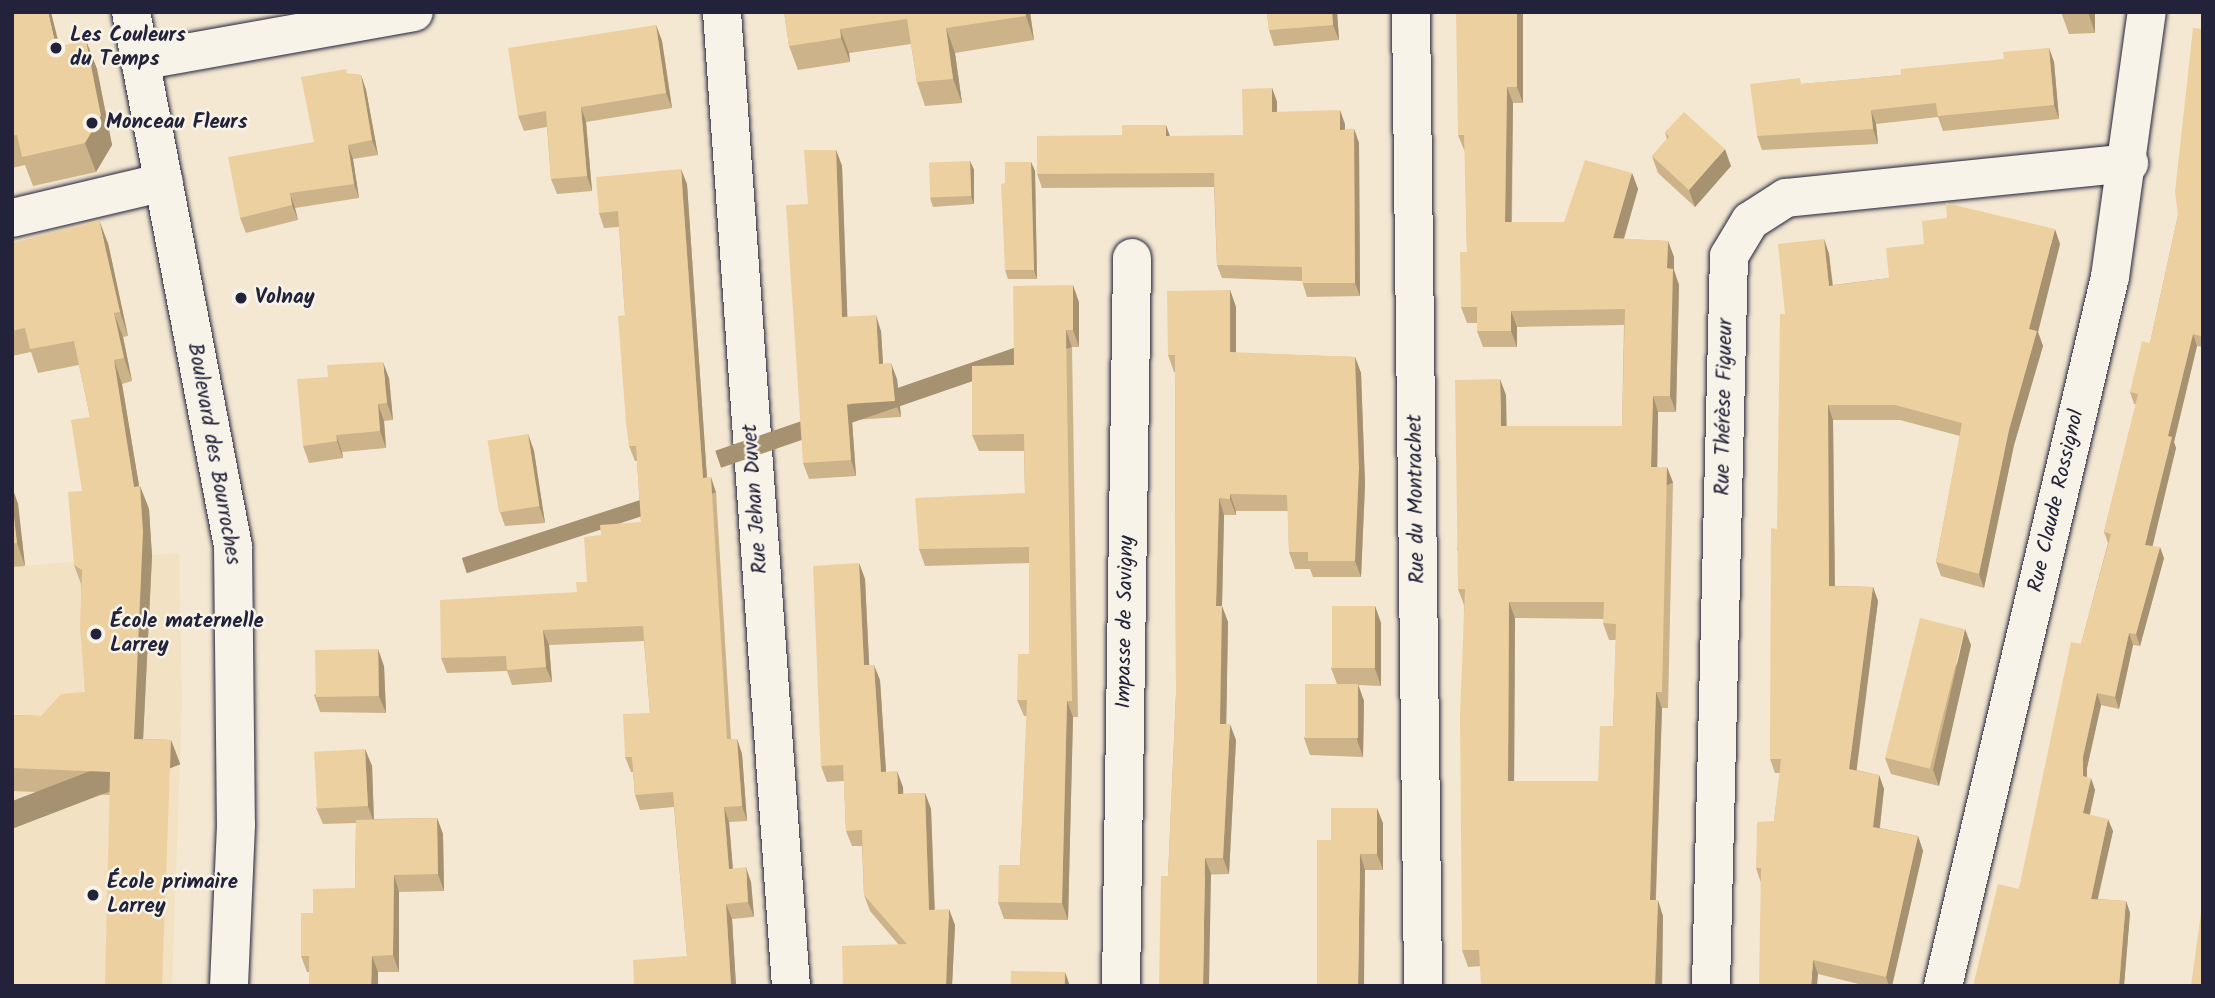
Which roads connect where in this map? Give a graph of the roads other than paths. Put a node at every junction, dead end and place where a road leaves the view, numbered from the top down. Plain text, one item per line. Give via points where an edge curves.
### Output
1 (131, 12) edge
2 (414, 12) edge
3 (722, 12) edge
4 (1411, 12) edge
5 (2147, 12) edge
6 (140, 61) junction
7 (2129, 163) junction
8 (164, 182) junction
9 (12, 218) edge
10 (1132, 258) dead end
11 (229, 986) edge
12 (791, 986) edge
13 (1121, 986) edge
14 (1423, 986) edge
15 (1711, 986) edge
16 (1944, 986) edge

1 - 6 street, Boulevard des Bourroches
2 - 6 street
3 - 12 street, Rue Jehan Duvet
4 - 14 street, Rue du Montrachet
5 - 7 street, Rue Claude Rossignol
6 - 8 street, Boulevard des Bourroches
7 - 15 street, Rue Thérèse Figueur via 1786,198 1750,221 1729,256
7 - 16 street, Rue Claude Rossignol via 2110,277
8 - 9 street
8 - 11 street, Boulevard des Bourroches via 233,546 236,825
10 - 13 street, Impasse de Savigny

